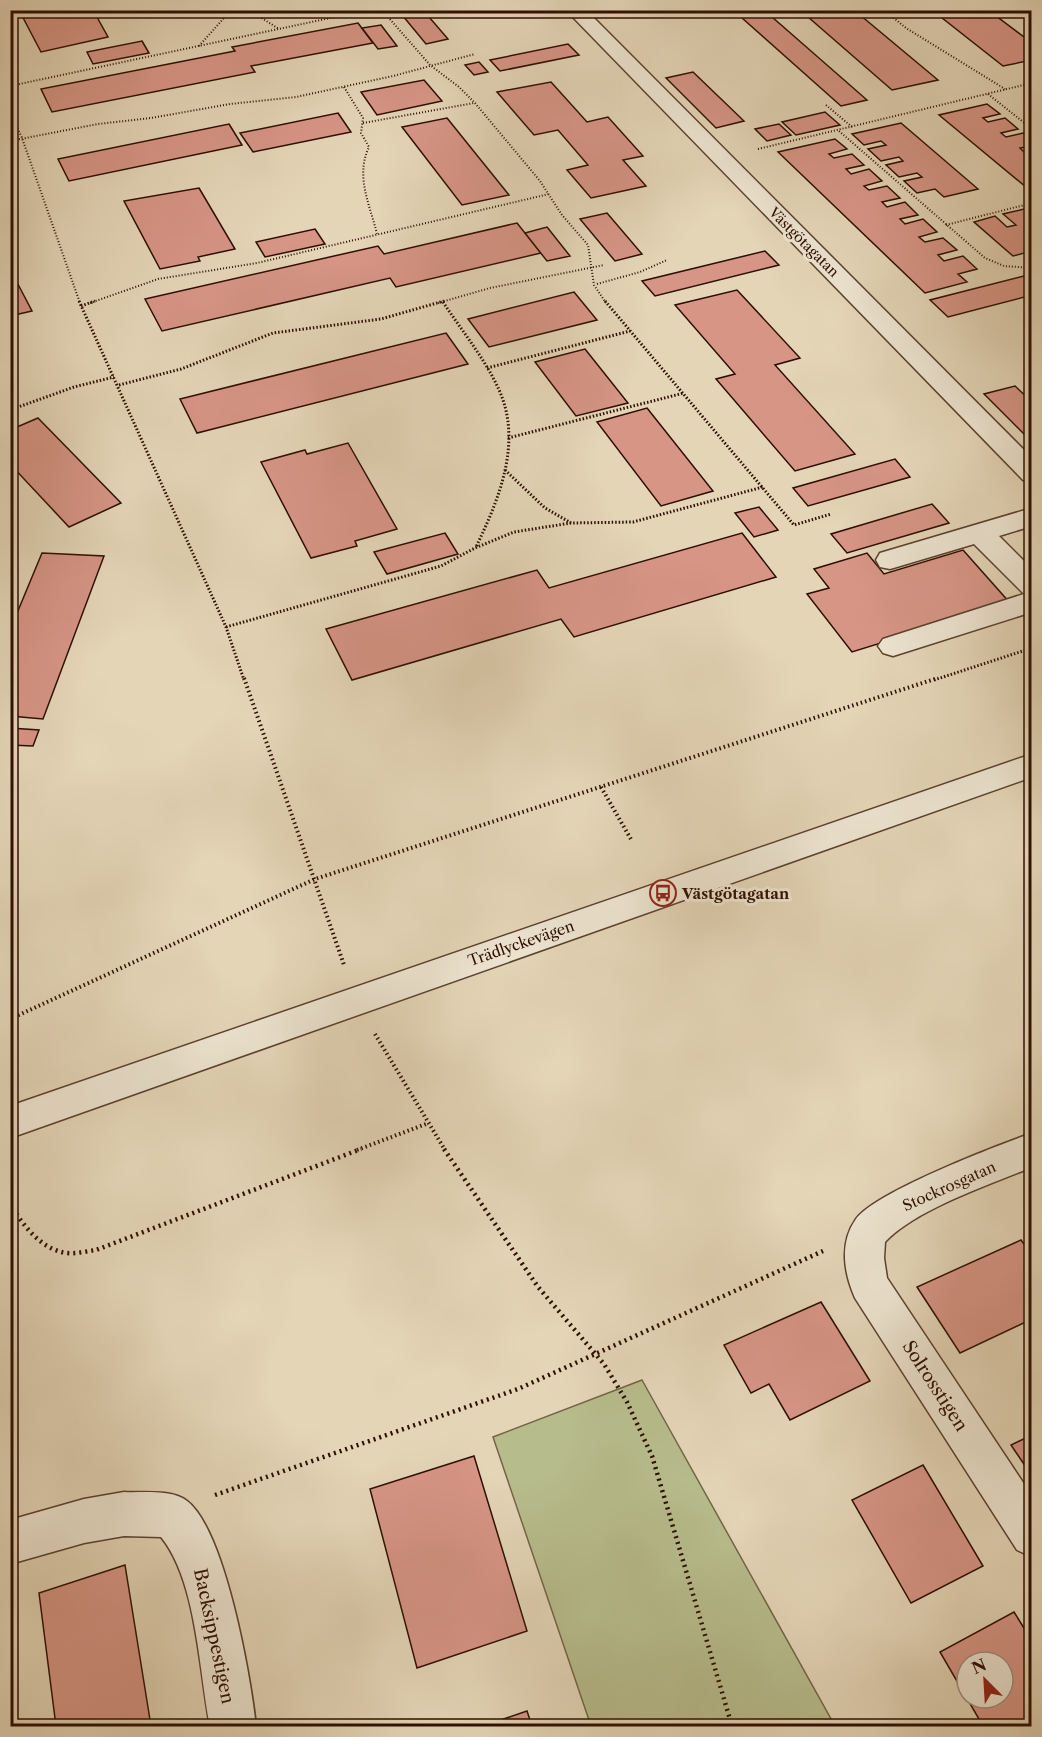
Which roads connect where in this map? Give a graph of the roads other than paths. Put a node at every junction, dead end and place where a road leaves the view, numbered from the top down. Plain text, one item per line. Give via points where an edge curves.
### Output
1 (575, 10) edge
2 (1032, 474) edge
3 (1032, 517) edge
4 (980, 533) junction
5 (890, 560) dead end
6 (1032, 587) edge
7 (1032, 602) edge
8 (893, 646) dead end
9 (1032, 765) edge
10 (10, 1122) edge
11 (1032, 1149) edge
12 (870, 1230) joint
13 (1032, 1534) edge
14 (10, 1542) edge
15 (233, 1726) edge

1 - 2 street, Västgötagatan
3 - 4 street
4 - 5 street
4 - 6 street
7 - 8 street
9 - 10 street, Trädlyckevägen
11 - 12 street, Stockrosgatan via 892,1212
12 - 13 street, Solrosstigen via 862,1256 869,1285
14 - 15 street, Backsippestigen via 124,1514 172,1516 186,1533 199,1564

